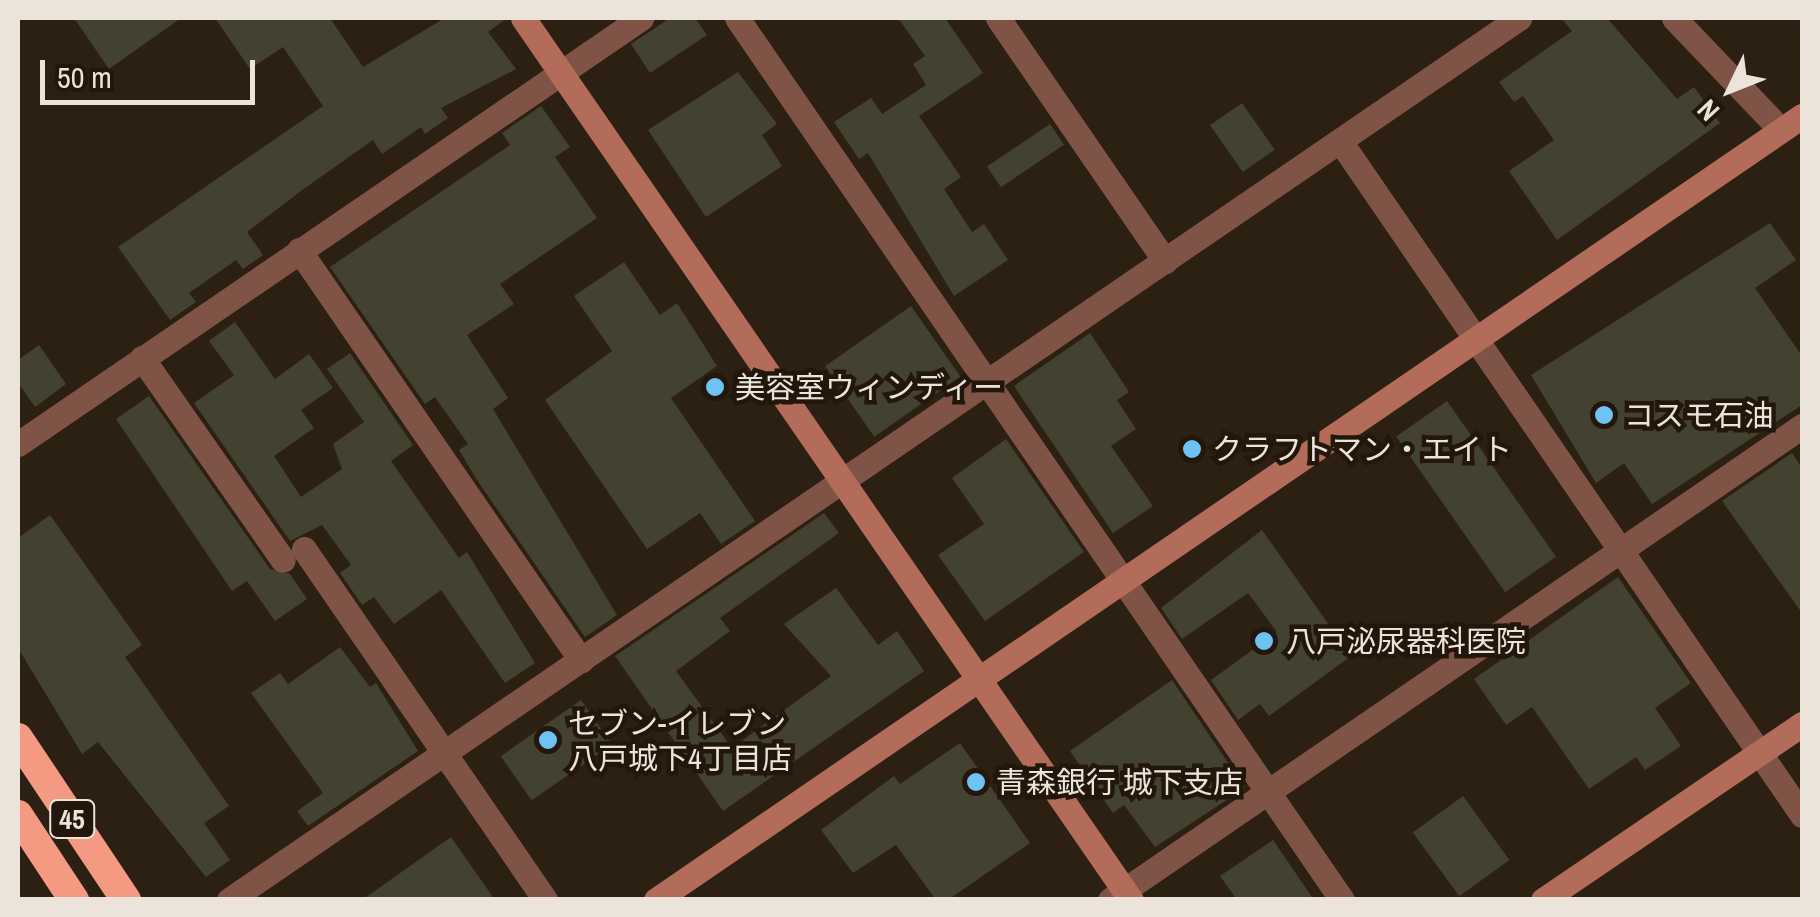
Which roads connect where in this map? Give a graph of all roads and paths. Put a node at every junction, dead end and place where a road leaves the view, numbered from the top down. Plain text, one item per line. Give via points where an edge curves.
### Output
1 (522, 18) edge
2 (641, 18) edge
3 (738, 18) edge
4 (998, 18) edge
5 (1519, 18) edge
6 (1674, 18) edge
7 (560, 72) junction
8 (1792, 123) edge
9 (1340, 141) junction
10 (1802, 148) edge
11 (299, 250) junction
12 (1164, 261) junction
13 (1475, 339) junction
14 (142, 358) junction
15 (989, 381) junction
16 (1802, 429) edge
17 (18, 444) edge
18 (843, 480) junction
19 (1620, 549) junction
20 (1124, 580) junction
21 (581, 660) junction
22 (980, 680) junction
23 (1802, 724) edge
24 (18, 738) edge
25 (1760, 753) junction
26 (444, 754) junction
27 (1271, 793) junction
28 (18, 815) edge
29 (1802, 815) edge
30 (1122, 896) edge
31 (74, 900) edge
32 (126, 900) edge
33 (229, 900) edge
34 (544, 900) edge
35 (656, 900) edge
36 (1342, 900) edge
37 (1544, 900) edge

1 - 7 street
2 - 7 street
3 - 15 street
4 - 12 street
5 - 9 street
6 - 8 street
7 - 11 street
7 - 18 street
8 - 10 street
8 - 13 street
9 - 12 street
9 - 13 street
11 - 14 street
11 - 21 street
12 - 15 street
13 - 19 street
13 - 20 street
14 - 17 street
14 - 26 street
15 - 18 street
15 - 20 street
16 - 19 street
18 - 21 street
18 - 22 street
19 - 25 street
19 - 27 street
20 - 22 street
20 - 27 street
21 - 26 street
22 - 30 street
22 - 35 street
23 - 25 street
24 - 32 highway, 45
25 - 29 street
25 - 37 street
26 - 33 street
26 - 34 street
27 - 30 street
27 - 36 street
28 - 31 highway, 45

